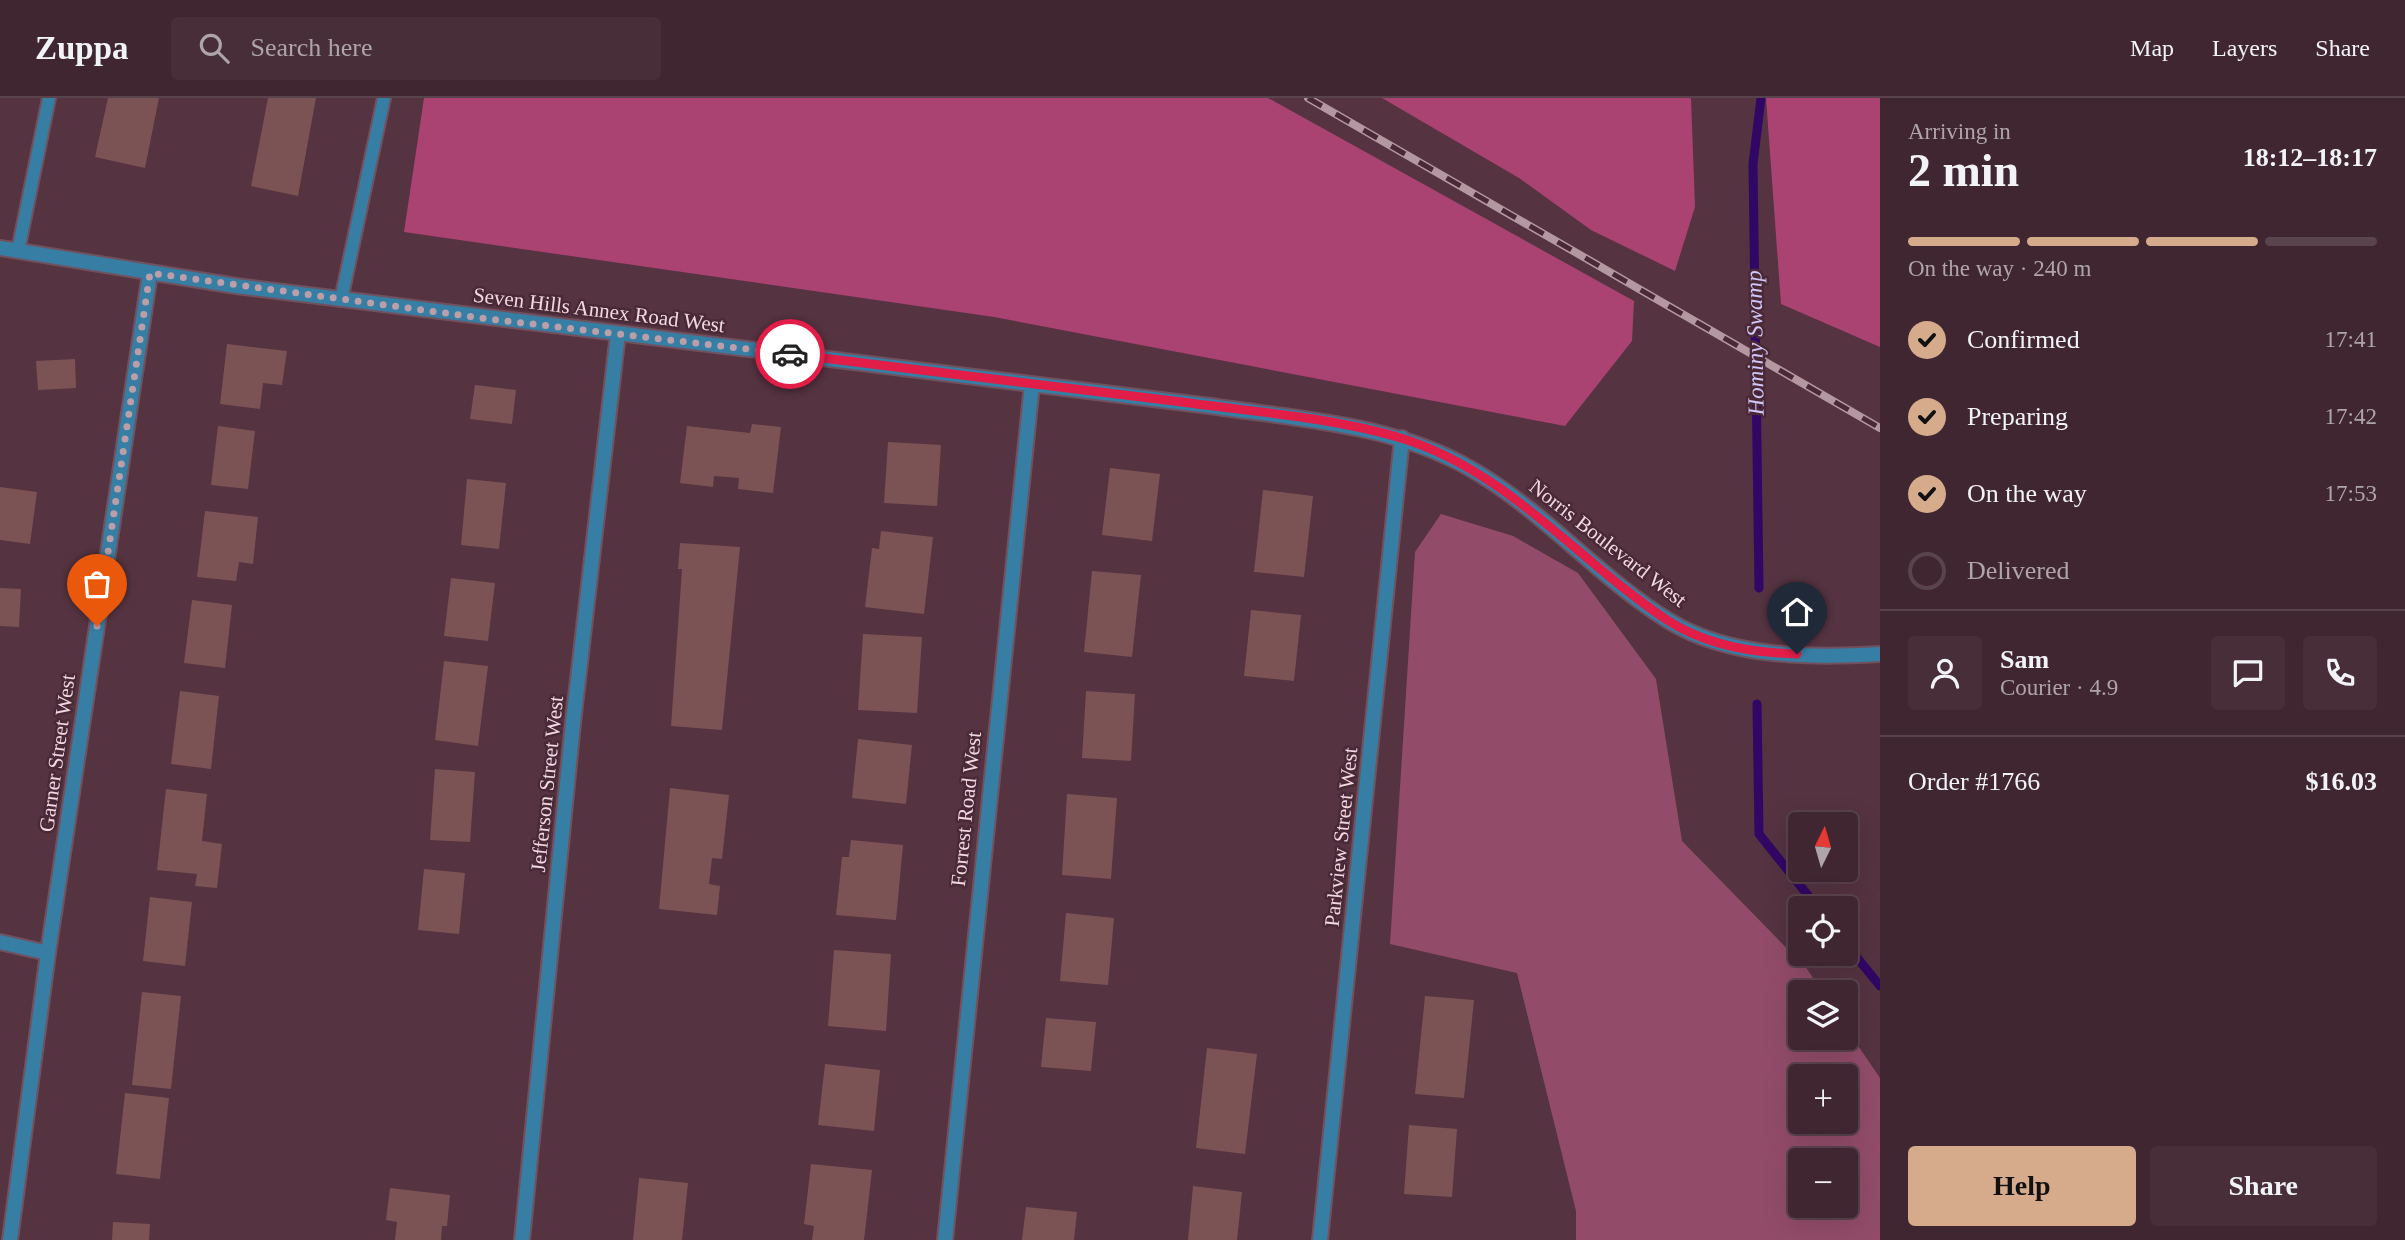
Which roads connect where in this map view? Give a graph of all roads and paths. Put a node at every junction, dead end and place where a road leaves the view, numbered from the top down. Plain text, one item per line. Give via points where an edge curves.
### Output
1 (49, 98) edge
2 (384, 98) edge
3 (0, 248) edge
4 (18, 251) junction
5 (150, 273) junction
6 (341, 300) junction
7 (618, 332) junction
8 (1031, 384) junction
9 (1402, 438) junction
10 (1880, 654) edge
11 (0, 942) edge
12 (48, 953) junction
13 (10, 1240) edge
14 (522, 1240) edge
15 (945, 1240) edge
16 (1320, 1240) edge

1 - 4 lane
2 - 6 lane
3 - 4 street, Seven Hills Annex Road West
4 - 5 street, Seven Hills Annex Road West
5 - 6 street, Seven Hills Annex Road West
5 - 12 street, Garner Street West
6 - 7 street, Seven Hills Annex Road West
7 - 8 street, Seven Hills Annex Road West
7 - 14 street, Jefferson Street West via 573,723
8 - 9 street, Seven Hills Annex Road West via 1319,422
8 - 15 street, Forrest Road West
9 - 10 street, Norris Boulevard West via 1469,468 1516,497 1669,621 1710,640 1769,653
9 - 16 street, Parkview Street West
11 - 12 street
12 - 13 street, Garner Street West

